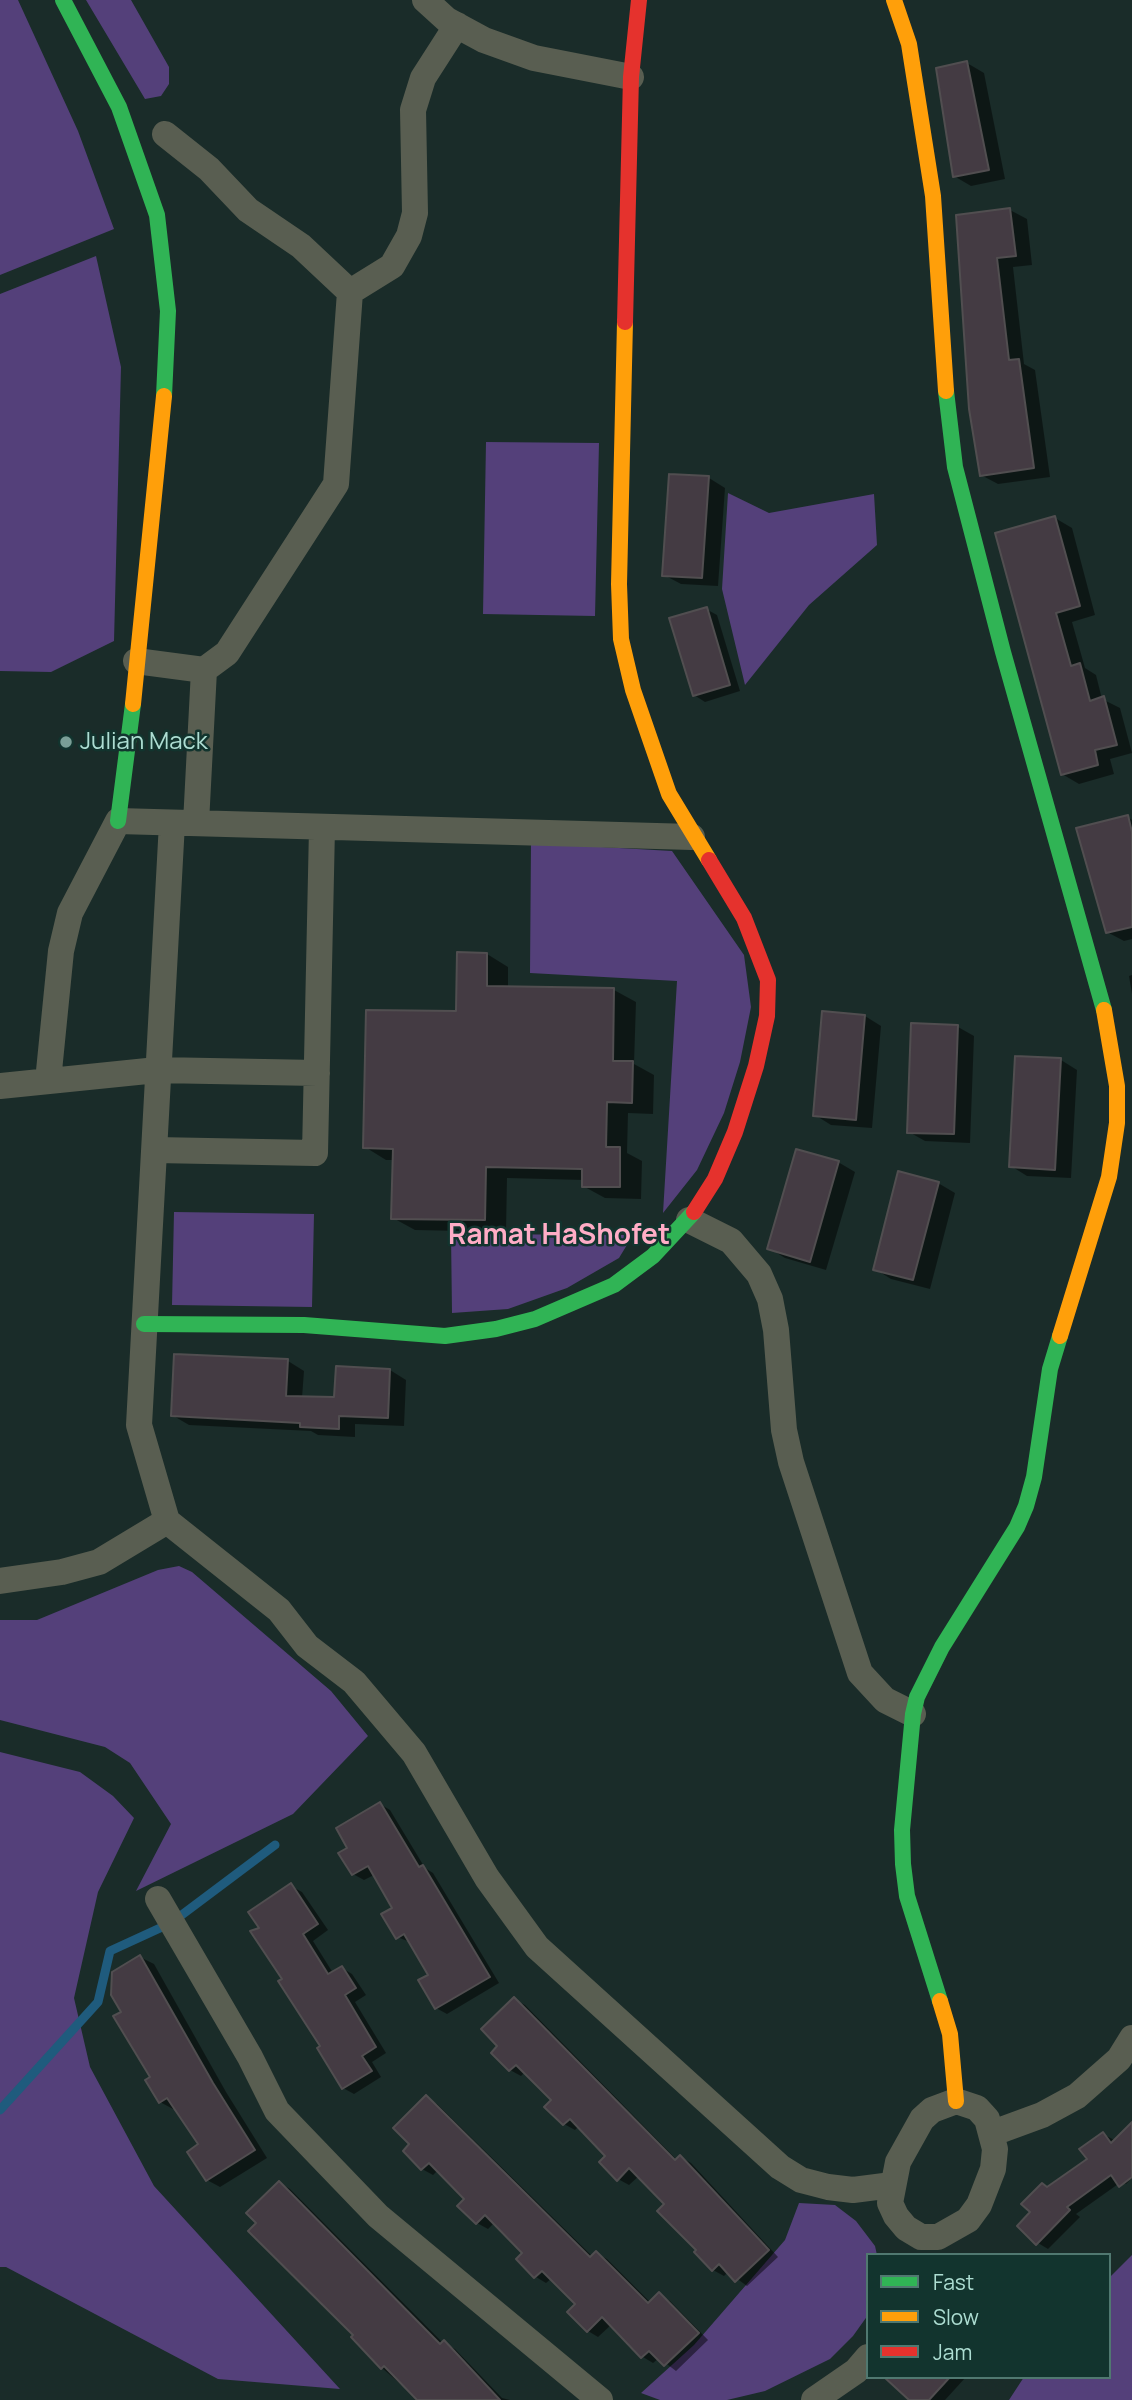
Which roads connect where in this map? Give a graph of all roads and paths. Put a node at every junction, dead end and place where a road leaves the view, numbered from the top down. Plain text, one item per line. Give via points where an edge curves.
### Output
1 (63, 0) edge
2 (425, 0) edge
3 (639, 0) edge
4 (894, 0) edge
5 (457, 25) junction
6 (631, 77) junction
7 (165, 134) dead end
8 (350, 292) junction
9 (136, 661) junction
10 (204, 670) junction
11 (118, 821) junction
12 (184, 823) junction
13 (322, 828) junction
14 (692, 837) junction
15 (157, 1070) junction
16 (317, 1073) junction
17 (48, 1081) junction
18 (0, 1086) edge
19 (155, 1150) junction
20 (689, 1220) junction
21 (144, 1324) junction
22 (166, 1521) junction
23 (0, 1581) edge
24 (913, 1714) junction
25 (158, 1899) dead end
26 (1132, 2038) edge
27 (956, 2101) junction
28 (993, 2133) junction
29 (892, 2185) junction
30 (919, 2246) edge
31 (866, 2359) edge
32 (600, 2400) edge
33 (814, 2400) edge

1 - 9 street via 119,107 157,215 164,257 168,311 164,395
2 - 5 street
3 - 6 street
4 - 24 street via 909,44 933,196 948,425 955,467 1101,996 1117,1086 1109,1177 1050,1370 1026,1506 942,1647
5 - 6 street via 534,58
5 - 8 street via 423,78 413,110 415,213 408,236 392,266
6 - 14 street via 621,639 652,751
7 - 8 street via 209,169 248,210 301,246
8 - 10 street via 336,484 227,653
9 - 10 street
9 - 11 street
10 - 12 street
11 - 12 street
11 - 17 street via 70,913 61,951
12 - 13 street
12 - 15 street
13 - 14 street
13 - 16 street
14 - 20 street via 744,918 768,980 767,1016 739,1119 715,1179
15 - 16 street
15 - 17 street
15 - 19 street
16 - 19 street via 315,1153
17 - 18 street
19 - 21 street
20 - 21 street via 653,1256 614,1285 535,1319 496,1329 445,1336 304,1325
20 - 24 street via 731,1241 759,1274 776,1330 791,1462 860,1672 885,1700
21 - 22 street via 139,1425
22 - 23 street via 99,1562
22 - 29 street via 279,1610 307,1646 354,1682 414,1753 487,1878 537,1947 780,2167 801,2180 828,2187 853,2190
24 - 27 street via 903,1864 907,1896 950,2034
25 - 32 street via 277,2111 378,2216
26 - 28 street via 1104,2075 1077,2096
27 - 28 street via 977,2108
27 - 29 street via 922,2119 898,2162
28 - 30 street via 993,2169 979,2205 954,2230
29 - 30 street via 890,2203
31 - 33 street

